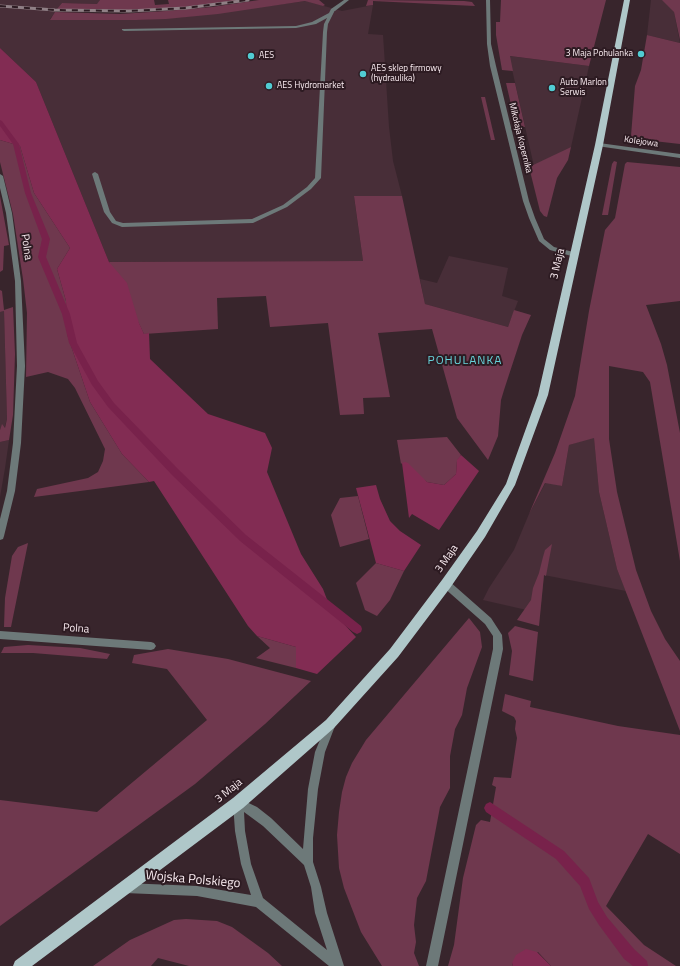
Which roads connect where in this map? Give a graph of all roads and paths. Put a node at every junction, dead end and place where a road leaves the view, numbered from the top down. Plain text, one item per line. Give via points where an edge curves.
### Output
1 (347, 0) edge
2 (488, 0) edge
3 (627, 0) edge
4 (332, 12) junction
5 (124, 30) dead end
6 (599, 145) junction
7 (680, 156) edge
8 (95, 174) dead end
9 (0, 176) edge
10 (575, 254) junction
11 (3, 509) edge
12 (0, 536) edge
13 (446, 584) junction
14 (0, 636) edge
15 (151, 646) dead end
16 (330, 724) junction
17 (238, 803) junction
18 (308, 862) junction
19 (124, 888) junction
20 (259, 902) junction
21 (20, 966) edge
22 (338, 966) edge
23 (432, 966) edge

1 - 4 street
2 - 10 street, Mikołaja Kopernika via 493,66 522,188 532,218 541,240 552,249
3 - 6 main road, 3 Maja
4 - 5 street via 314,24 296,27
4 - 8 street via 325,32 318,178 285,206 253,221 122,225 114,222 107,212
6 - 7 street, Kolejowa
6 - 10 main road, 3 Maja
9 - 11 street, Polna via 14,242 21,366 19,428 13,479
10 - 13 main road, 3 Maja via 543,395 510,485 481,534
11 - 12 street, Polna
13 - 16 main road, 3 Maja via 394,653
13 - 23 street via 488,621 497,635 498,649
14 - 15 street, Polna
16 - 17 main road, 3 Maja
16 - 18 street, Wojska Polskiego via 320,752 313,789
17 - 18 street, Wojska Polskiego via 268,822
17 - 19 main road, 3 Maja
17 - 20 street, Wojska Polskiego via 246,864
18 - 22 street, Wojska Polskiego
19 - 20 street, Wojska Polskiego via 197,891
19 - 21 main road, 3 Maja
20 - 22 street, Wojska Polskiego

